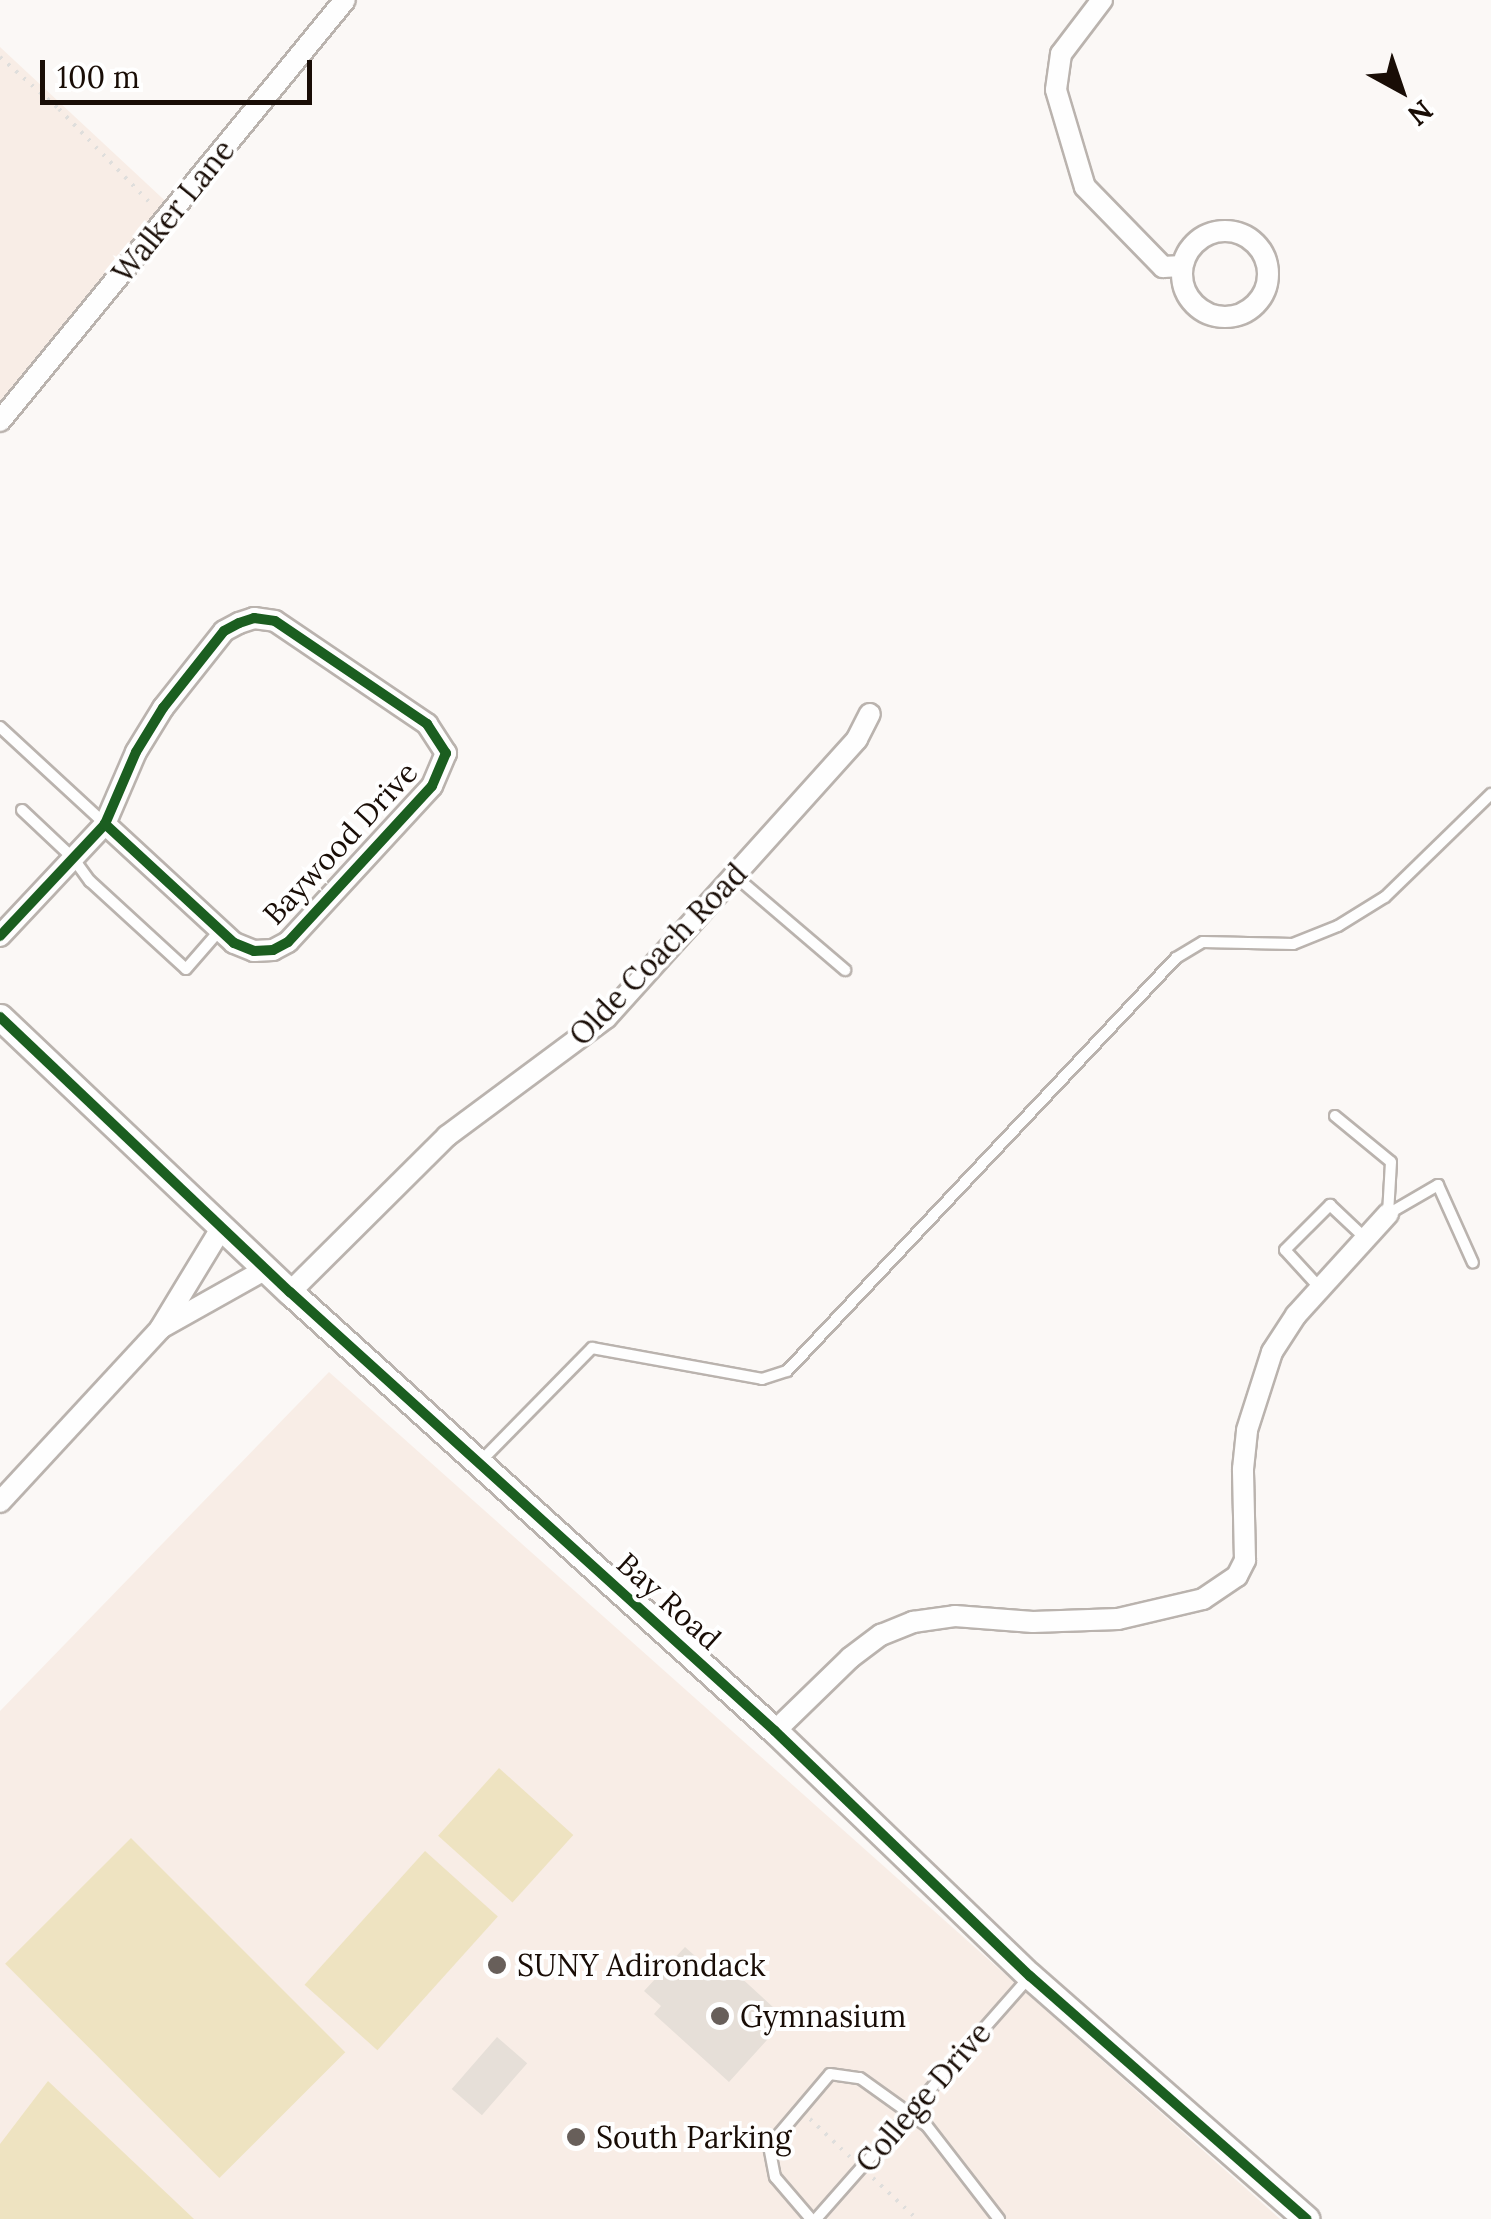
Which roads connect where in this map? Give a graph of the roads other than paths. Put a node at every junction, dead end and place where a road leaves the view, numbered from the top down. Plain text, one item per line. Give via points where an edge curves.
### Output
1 (345, 0) edge
2 (1102, 0) edge
3 (1182, 266) junction
4 (0, 421) edge
5 (870, 714) dead end
6 (0, 727) edge
7 (1491, 794) edge
8 (22, 810) dead end
9 (104, 824) junction
10 (72, 858) junction
11 (735, 876) junction
12 (220, 930) junction
13 (0, 936) edge
14 (846, 970) dead end
15 (0, 1017) edge
16 (1335, 1116) dead end
17 (1388, 1214) junction
18 (222, 1227) junction
19 (1364, 1238) junction
20 (1473, 1263) dead end
21 (266, 1270) junction
22 (1319, 1287) junction
23 (290, 1292) junction
24 (160, 1328) junction
25 (479, 1463) junction
26 (0, 1502) edge
27 (775, 1731) junction
28 (1030, 1976) junction
29 (910, 2112) junction
30 (813, 2219) edge
31 (1000, 2219) edge
32 (1307, 2219) edge

1 - 4 street, Walker Lane
2 - 3 street via 1061,54 1056,90 1085,187 1163,266
3 - 3 street via 1189,299 1217,317 1250,310 1268,281 1261,248 1233,230 1200,238
5 - 11 street, Olde Coach Road via 856,739
6 - 9 lane
7 - 25 lane via 1385,897 1338,926 1293,944 1203,942 1176,958 787,1371 762,1378 592,1348
8 - 10 lane
9 - 10 street, Baywood Drive
9 - 12 street, Baywood Drive
9 - 12 street, Baywood Drive via 163,708 224,631 254,618 275,621 441,739 446,753 432,786 288,942 254,951
10 - 12 lane via 186,969
10 - 13 street, Baywood Drive
11 - 14 lane
11 - 23 street, Olde Coach Road via 606,1018 447,1136
15 - 18 street, Bay Road
16 - 17 lane via 1392,1162
17 - 19 street
17 - 20 lane via 1438,1185
18 - 21 street, Bay Road
18 - 24 street
19 - 22 street
19 - 22 lane via 1330,1205 1284,1250
21 - 23 street, Bay Road
21 - 24 street
22 - 27 street via 1272,1352 1256,1395 1243,1470 1244,1560 1237,1576 1170,1609 1118,1620 955,1616 913,1622 850,1658
23 - 25 street, Bay Road
24 - 26 street
25 - 27 street, Bay Road
27 - 28 street, Bay Road
28 - 29 lane, College Drive
28 - 32 street, Bay Road
29 - 30 lane, College Drive
29 - 30 lane via 860,2078 830,2074 769,2146 775,2177
29 - 31 lane

